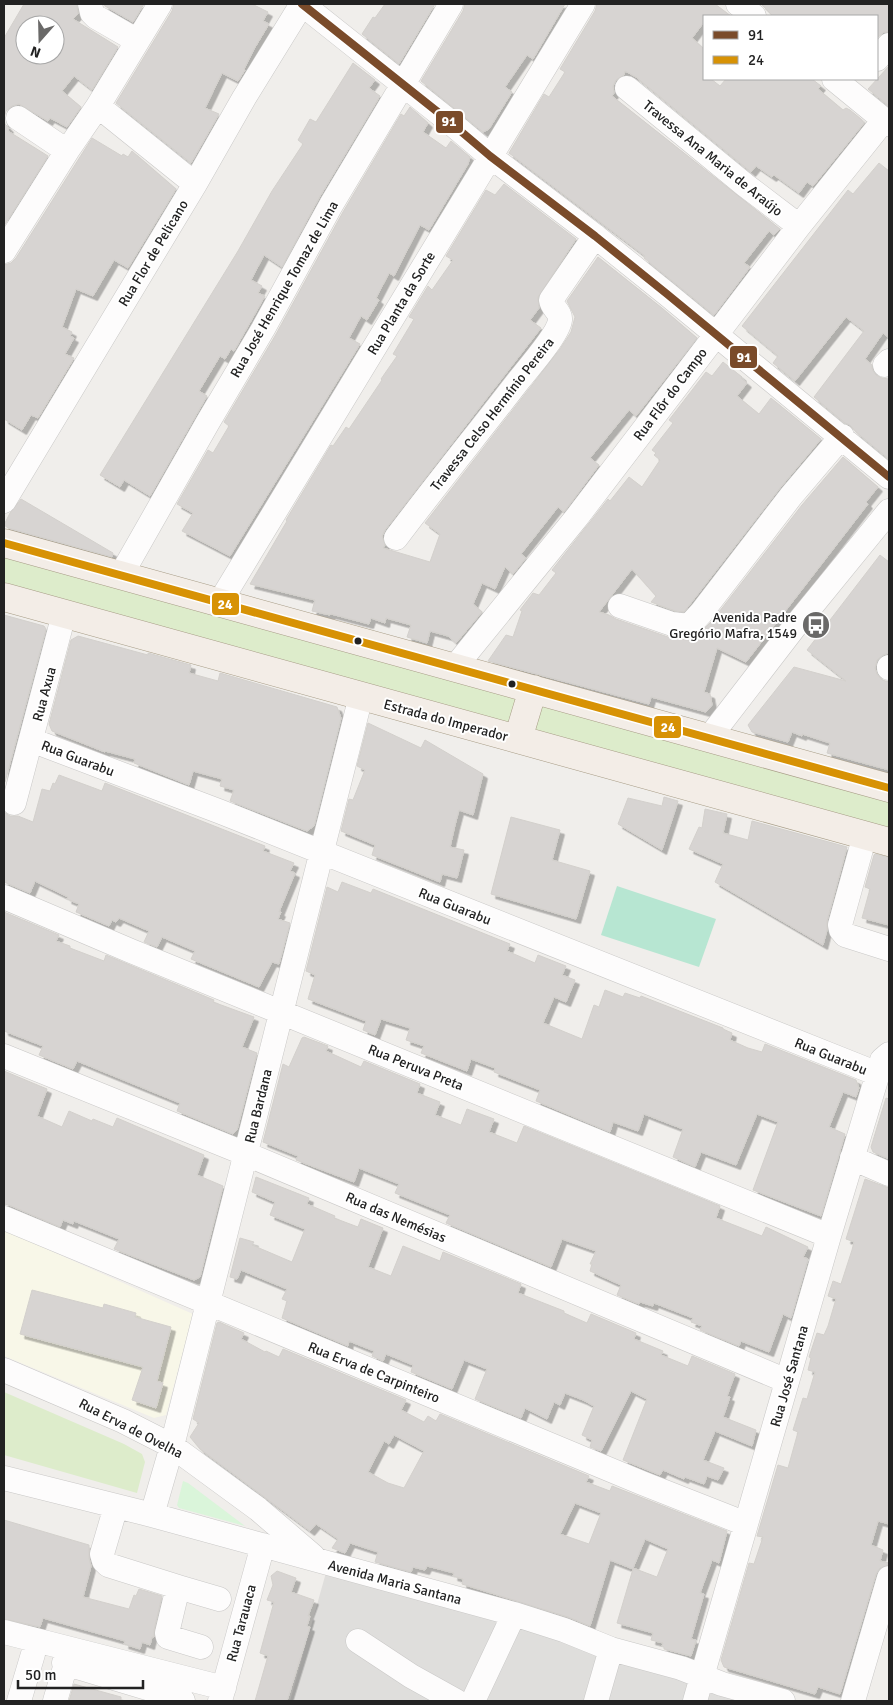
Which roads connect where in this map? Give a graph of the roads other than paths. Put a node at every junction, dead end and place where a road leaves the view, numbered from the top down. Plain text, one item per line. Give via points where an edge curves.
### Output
1 (90, 4) edge
2 (160, 4) edge
3 (302, 4) edge
4 (451, 4) edge
5 (582, 4) edge
6 (738, 4) edge
7 (753, 15) edge
8 (129, 36) dead end
9 (889, 45) edge
10 (878, 58) edge
11 (847, 83) edge
12 (402, 84) junction
13 (627, 88) dead end
14 (98, 106) junction
15 (18, 118) dead end
16 (887, 122) edge
17 (67, 151) junction
18 (490, 156) junction
19 (195, 184) junction
20 (799, 226) junction
21 (594, 236) junction
22 (4, 250) edge
23 (716, 334) junction
24 (842, 436) junction
25 (889, 477) edge
26 (4, 501) edge
27 (889, 512) edge
28 (396, 538) dead end
29 (4, 543) edge
30 (121, 575) junction
31 (4, 597) edge
32 (220, 602) junction
33 (620, 606) dead end
34 (64, 614) junction
35 (455, 668) junction
36 (533, 689) junction
37 (361, 696) junction
38 (709, 738) junction
39 (518, 739) junction
40 (31, 740) junction
41 (889, 788) edge
42 (14, 803) dead end
43 (877, 839) edge
44 (320, 852) junction
45 (4, 897) edge
46 (889, 949) edge
47 (281, 1012) junction
48 (4, 1056) edge
49 (884, 1064) edge
50 (246, 1154) junction
51 (852, 1158) junction
52 (889, 1174) edge
53 (4, 1218) edge
54 (829, 1236) junction
55 (208, 1303) junction
56 (4, 1370) edge
57 (787, 1381) junction
58 (172, 1446) junction
59 (4, 1478) edge
60 (116, 1506) junction
61 (152, 1516) junction
62 (746, 1524) junction
63 (262, 1545) junction
64 (318, 1560) junction
65 (889, 1578) edge
66 (178, 1587) junction
67 (220, 1599) dead end
68 (514, 1614) junction
69 (4, 1632) edge
70 (358, 1641) dead end
71 (4, 1646) edge
72 (201, 1647) dead end
73 (611, 1649) junction
74 (32, 1654) junction
75 (66, 1664) junction
76 (702, 1676) junction
77 (222, 1695) edge
78 (19, 1701) edge
79 (55, 1701) edge
80 (184, 1701) edge
81 (456, 1701) edge
82 (472, 1701) edge
83 (596, 1701) edge
84 (695, 1701) edge
85 (782, 1701) edge
86 (853, 1701) edge

1 - 8 street via 92,13
2 - 14 street
3 - 12 street
3 - 19 street, Rua Flor de Pelicano
4 - 12 street, Rua José Henrique Tomaz de Lima
5 - 18 street, Rua Planta da Sorte
6 - 7 street
9 - 10 street
11 - 16 street
12 - 18 street
12 - 30 street, Rua José Henrique Tomaz de Lima
13 - 20 street, Travessa Ana Maria de Araújo
14 - 17 street
14 - 19 street
15 - 17 street
16 - 20 street, Rua Flôr do Campo
17 - 22 street
18 - 21 street
18 - 32 street, Rua Planta da Sorte
19 - 26 street, Rua Flor de Pelicano
20 - 23 street, Rua Flôr do Campo
21 - 23 street
21 - 28 street, Travessa Celso Hermínio Pereira via 552,300 560,320 556,331
23 - 24 street
23 - 35 street, Rua Flôr do Campo via 583,509
24 - 25 street
24 - 33 street via 689,626 672,624
27 - 38 street via 796,624
29 - 30 main road
30 - 32 main road
31 - 34 main road, Estrada do Imperador
32 - 35 main road
34 - 37 main road, Estrada do Imperador
34 - 40 street, Rua Axua
35 - 36 main road
36 - 38 main road
36 - 39 main road
37 - 39 main road, Estrada do Imperador
37 - 44 street, Rua Bardana
38 - 41 main road
39 - 43 main road, Estrada do Imperador
40 - 42 street, Rua Axua
40 - 44 street, Rua Guarabu
43 - 46 street via 840,925 845,935
44 - 47 street, Rua Bardana
44 - 49 street, Rua Guarabu
45 - 47 street, Rua Peruva Preta
47 - 50 street, Rua Bardana
47 - 54 street, Rua Peruva Preta
48 - 50 street, Rua das Nemésias
49 - 51 street, Rua José Santana
50 - 55 street, Rua Bardana
50 - 57 street, Rua das Nemésias
51 - 52 street
51 - 54 street, Rua José Santana
53 - 55 street, Rua Erva de Carpinteiro
54 - 57 street, Rua José Santana
55 - 58 street, Rua Bardana
55 - 62 street, Rua Erva de Carpinteiro
56 - 58 street, Rua Erva de Ovelha via 123,1421
57 - 62 street, Rua José Santana
58 - 61 street, Rua Bardana
58 - 64 street, Rua Erva de Ovelha via 258,1509
59 - 60 street, Avenida Maria Santana
60 - 61 street, Avenida Maria Santana
60 - 66 street via 102,1554 104,1561
61 - 63 street, Avenida Maria Santana
62 - 76 street, Rua José Santana
63 - 64 street, Avenida Maria Santana
63 - 77 street, Rua Tarauaca
64 - 68 street, Avenida Maria Santana
65 - 86 street
66 - 67 street
66 - 72 street via 168,1637
68 - 73 street, Avenida Maria Santana
68 - 82 street
69 - 77 street
70 - 81 street
71 - 74 street
73 - 76 street, Avenida Maria Santana
73 - 83 street
74 - 75 street
74 - 78 street
75 - 79 street
75 - 80 street
76 - 84 street, Rua José Santana
76 - 85 street, Avenida Maria Santana

